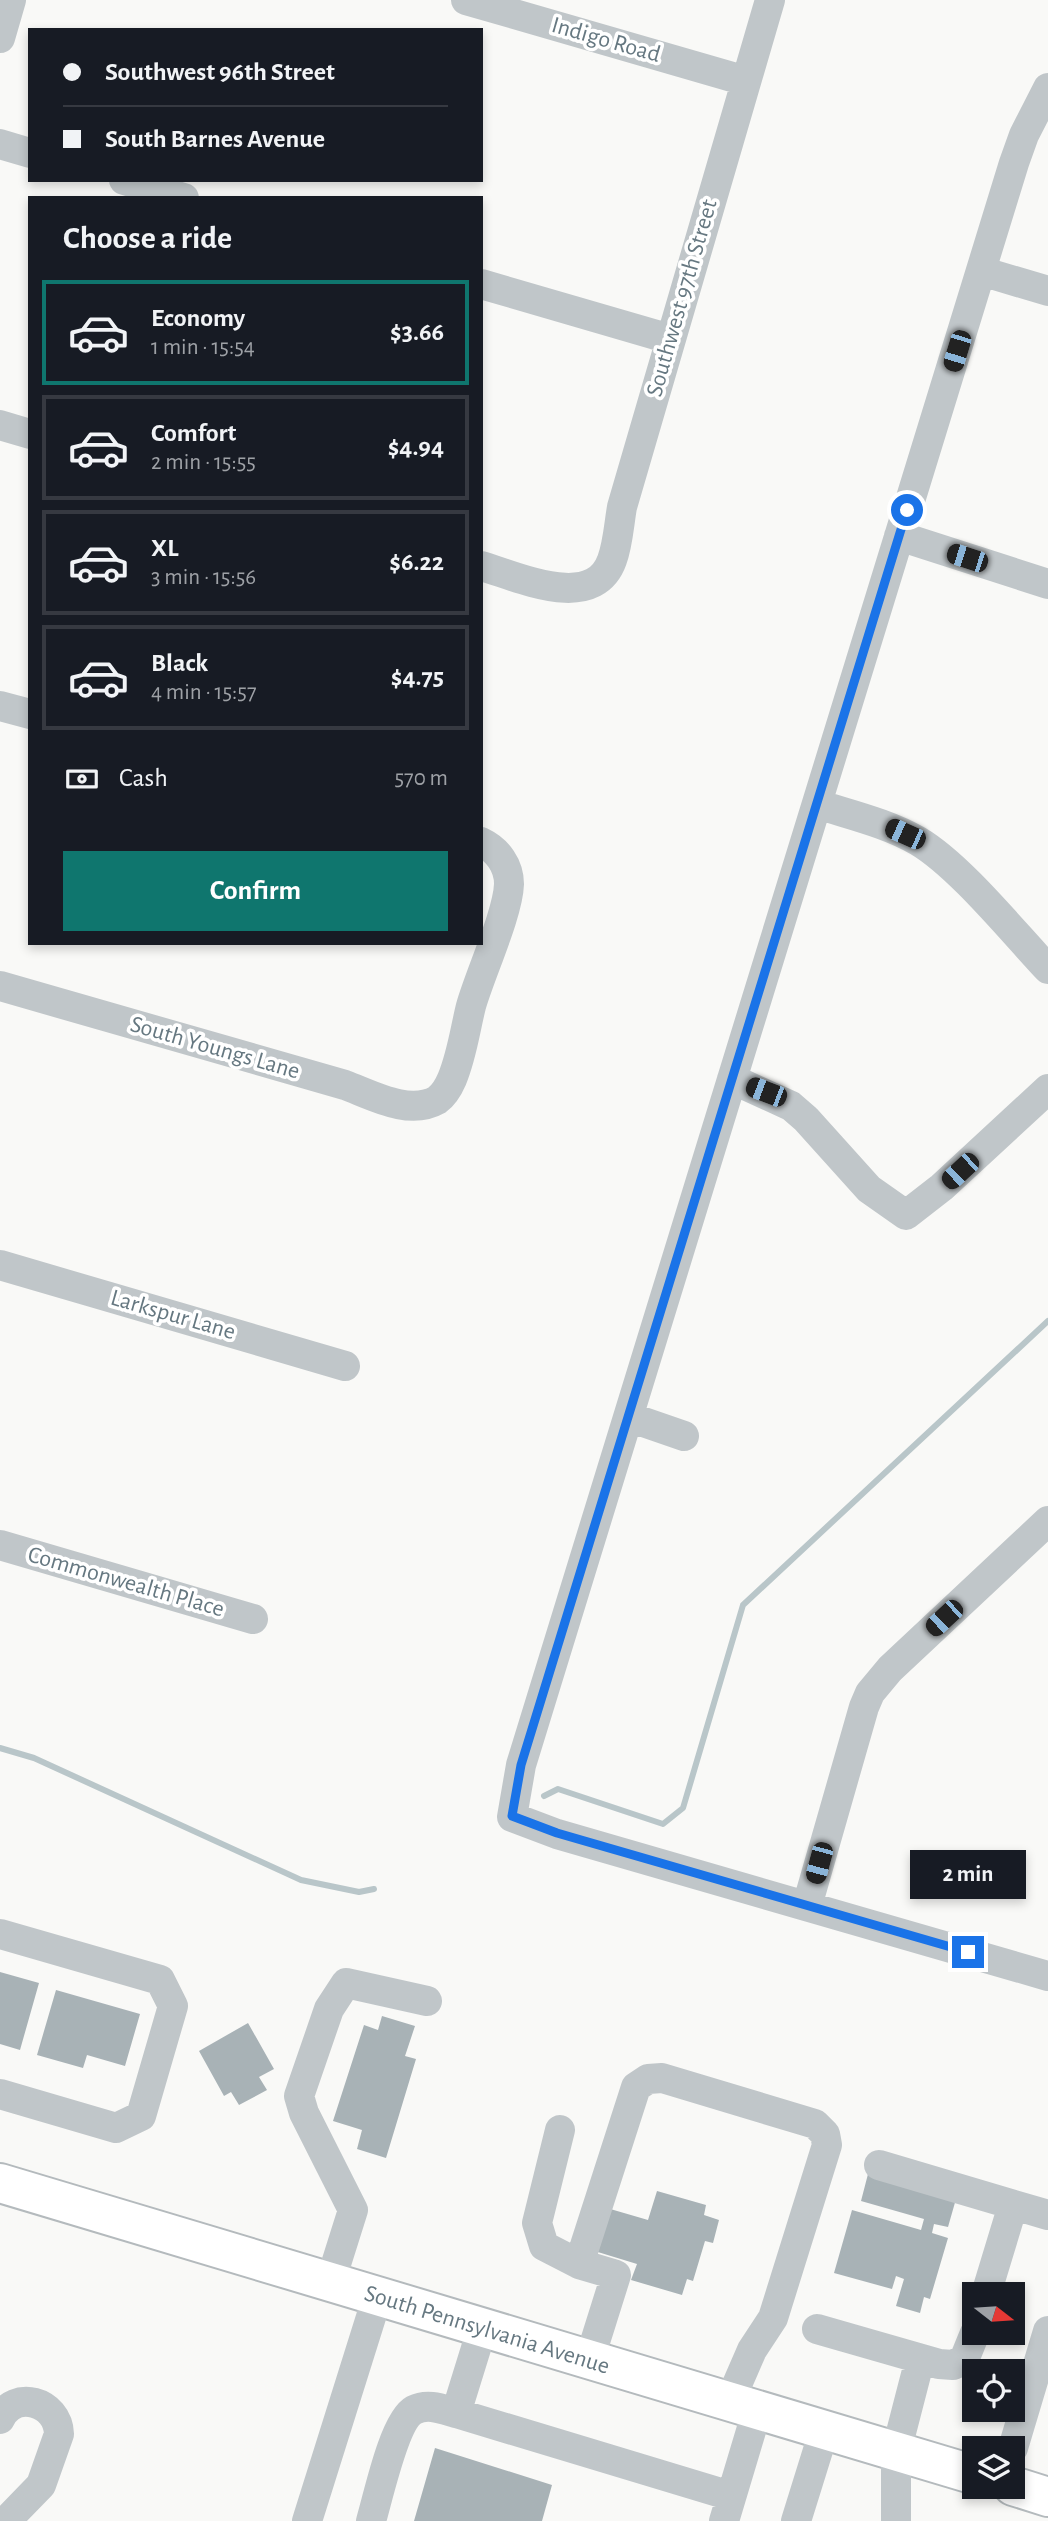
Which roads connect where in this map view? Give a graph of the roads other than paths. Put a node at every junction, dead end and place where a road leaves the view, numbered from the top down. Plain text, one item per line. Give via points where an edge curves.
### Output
1 (11, 0) edge
2 (466, 0) edge
3 (770, 0) edge
4 (0, 38) edge
5 (746, 80) junction
6 (1048, 88) edge
7 (0, 144) edge
8 (28, 152) edge
9 (131, 182) edge
10 (177, 196) edge
11 (981, 271) junction
12 (483, 285) edge
13 (1048, 292) edge
14 (670, 339) junction
15 (0, 425) edge
16 (28, 433) edge
17 (899, 537) junction
18 (483, 567) edge
19 (1048, 584) edge
20 (0, 706) edge
21 (28, 713) edge
22 (817, 804) junction
23 (483, 843) edge
24 (1048, 969) edge
25 (0, 986) edge
26 (732, 1079) junction
27 (1048, 1089) edge
28 (0, 1265) edge
29 (345, 1366) dead end
30 (629, 1416) junction
31 (684, 1436) dead end
32 (1048, 1521) edge
33 (0, 1545) edge
34 (253, 1619) dead end
35 (807, 1906) junction
36 (0, 1934) edge
37 (1048, 1976) edge
38 (427, 2001) dead end
39 (0, 2094) edge
40 (560, 2130) dead end
41 (879, 2165) dead end
42 (0, 2183) edge
43 (1013, 2205) junction
44 (1048, 2216) edge
45 (579, 2264) junction
46 (990, 2282) edge
47 (330, 2283) junction
48 (377, 2298) junction
49 (482, 2329) junction
50 (817, 2329) dead end
51 (1048, 2334) edge
52 (970, 2345) edge
53 (920, 2359) junction
54 (589, 2361) junction
55 (743, 2407) junction
56 (456, 2413) junction
57 (0, 2419) edge
58 (824, 2431) junction
59 (1017, 2436) edge
60 (896, 2452) junction
61 (962, 2471) edge
62 (1025, 2490) edge
63 (1048, 2497) edge
64 (728, 2508) edge
65 (6, 2521) edge
66 (307, 2521) edge
67 (371, 2521) edge
68 (796, 2521) edge
69 (896, 2521) edge

1 - 4 street
2 - 5 street, Indigo Road
3 - 5 street, Southwest 97th Street
5 - 14 street, Southwest 97th Street
6 - 11 street via 1024,135
7 - 8 street
9 - 10 street
11 - 13 street
11 - 17 street
12 - 14 street
14 - 18 street, Southwest 97th Street via 611,562 583,587 558,589
15 - 16 street
17 - 19 street
17 - 22 street
20 - 21 street
22 - 24 street via 889,827 927,847
22 - 26 street
23 - 25 street, South Youngs Lane via 507,870 506,902 452,1079 443,1094 429,1102 394,1103
26 - 27 street via 791,1106 869,1189 906,1214 942,1187
26 - 30 street
28 - 29 street, Larkspur Lane
30 - 31 street
30 - 35 street via 521,1765 512,1816
32 - 35 street via 870,1693
33 - 34 street, Commonwealth Place
35 - 37 street
36 - 39 street via 160,1980 173,2006 141,2116 116,2128
38 - 47 street via 346,1983 329,2009 299,2096 354,2210
40 - 45 street via 537,2223 544,2246
41 - 43 street
42 - 47 main road, South Pennsylvania Avenue
43 - 44 street
43 - 46 street
45 - 54 street via 616,2275
45 - 55 street via 636,2087 662,2078 815,2124 825,2134 827,2146 773,2318 752,2350
47 - 48 main road, South Pennsylvania Avenue
48 - 49 main road, South Pennsylvania Avenue
48 - 66 street
49 - 54 main road, South Pennsylvania Avenue
49 - 56 street
50 - 53 street
51 - 59 street
52 - 53 street via 964,2360 953,2365
53 - 60 street
54 - 55 main road, South Pennsylvania Avenue
55 - 58 main road, South Pennsylvania Avenue
55 - 64 street
56 - 64 street
56 - 67 street via 428,2406 412,2411 401,2424
57 - 65 street via 9,2407 32,2403 51,2412 59,2426 41,2485
58 - 60 main road, South Pennsylvania Avenue
58 - 68 street
60 - 61 main road, South Pennsylvania Avenue
60 - 69 street
62 - 63 main road

